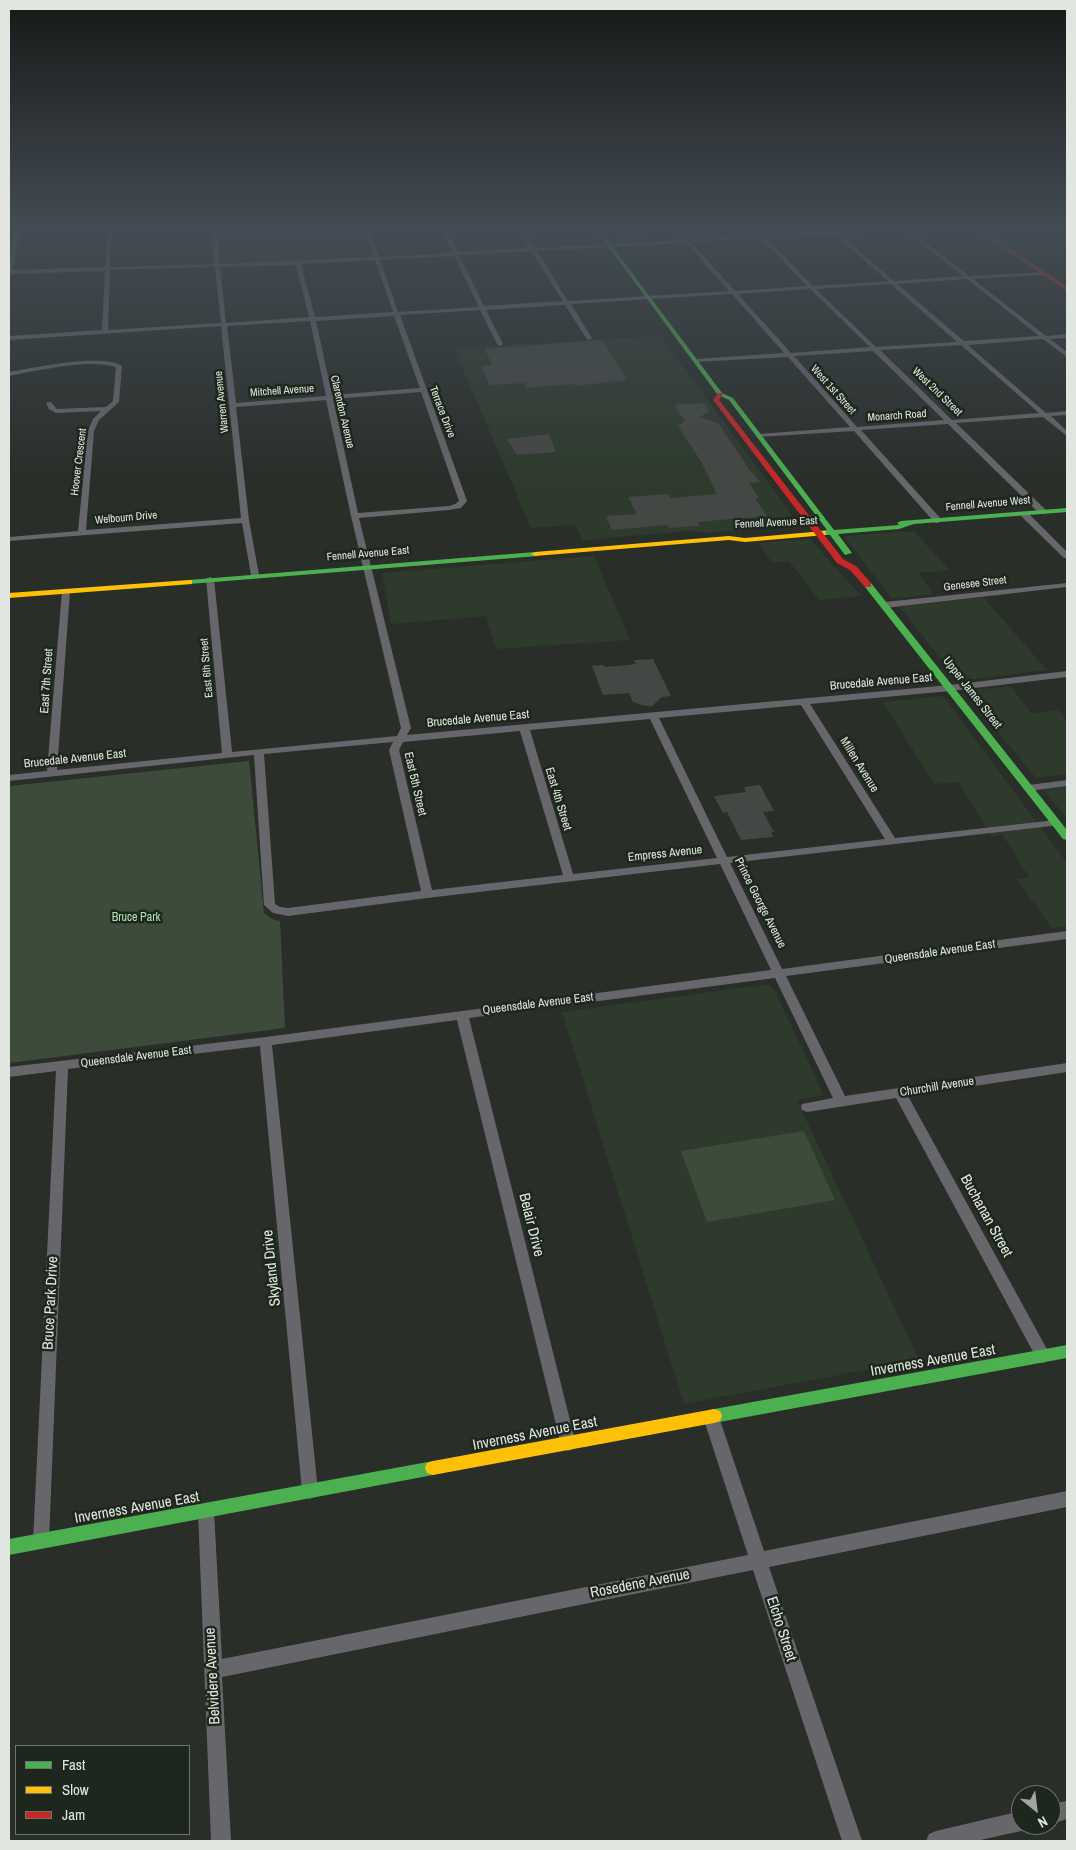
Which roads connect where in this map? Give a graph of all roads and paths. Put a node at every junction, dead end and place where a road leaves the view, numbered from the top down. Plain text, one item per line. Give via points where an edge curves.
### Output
1 (106, 312) edge
2 (223, 312) edge
3 (311, 312) edge
4 (408, 312) edge
5 (484, 312) edge
6 (572, 312) edge
7 (660, 312) edge
8 (751, 312) edge
9 (838, 312) edge
10 (926, 312) edge
11 (1013, 312) edge
12 (397, 313) junction
13 (312, 318) junction
14 (224, 323) junction
15 (105, 331) junction
16 (1067, 336) edge
17 (1044, 337) junction
18 (9, 338) edge
19 (589, 338) dead end
20 (961, 342) junction
21 (500, 344) dead end
22 (876, 349) junction
23 (788, 354) junction
24 (1067, 355) edge
25 (696, 361) junction
26 (9, 374) edge
27 (422, 390) junction
28 (720, 394) junction
29 (328, 398) junction
30 (49, 403) dead end
31 (232, 404) junction
32 (109, 409) junction
33 (1067, 413) edge
34 (1045, 414) junction
35 (951, 421) junction
36 (854, 429) junction
37 (1067, 434) edge
38 (759, 436) junction
39 (1067, 510) edge
40 (1043, 512) junction
41 (1024, 514) junction
42 (355, 516) junction
43 (245, 520) junction
44 (938, 521) junction
45 (823, 530) junction
46 (82, 533) junction
47 (9, 539) edge
48 (1067, 556) edge
49 (368, 566) junction
50 (255, 576) junction
51 (210, 579) junction
52 (1067, 585) edge
53 (66, 591) junction
54 (9, 596) edge
55 (885, 605) junction
56 (1067, 674) edge
57 (950, 688) junction
58 (804, 702) junction
59 (654, 716) junction
60 (524, 727) junction
61 (399, 738) junction
62 (259, 752) junction
63 (227, 755) junction
64 (52, 774) junction
65 (9, 778) edge
66 (1067, 783) edge
67 (1029, 788) junction
68 (1056, 823) junction
69 (1067, 837) edge
70 (892, 842) junction
71 (723, 861) junction
72 (569, 878) junction
73 (427, 894) junction
74 (1067, 936) edge
75 (780, 974) junction
76 (462, 1014) junction
77 (266, 1041) junction
78 (62, 1066) junction
79 (1067, 1067) edge
80 (9, 1072) edge
81 (900, 1093) junction
82 (841, 1102) junction
83 (807, 1107) dead end
84 (1067, 1351) edge
85 (1043, 1356) junction
86 (711, 1417) junction
87 (568, 1444) junction
88 (310, 1491) junction
89 (1067, 1499) edge
90 (206, 1511) junction
91 (41, 1541) junction
92 (9, 1547) edge
93 (759, 1561) junction
94 (212, 1670) junction
95 (1011, 1823) edge
96 (221, 1841) edge
97 (852, 1841) edge
98 (936, 1841) edge

1 - 15 street
2 - 14 street, Warren Avenue
3 - 13 street, Clarendon Avenue
4 - 12 street
5 - 21 street
6 - 19 street
7 - 25 main road, Upper James Street
8 - 23 street, West 1st Street
9 - 22 street, West 2nd Street
10 - 20 street
11 - 17 street
12 - 13 street
12 - 27 street, Terrace Drive
13 - 14 street
13 - 29 street, Clarendon Avenue
14 - 15 street
14 - 31 street, Warren Avenue
15 - 18 street
16 - 17 street
17 - 20 street
17 - 24 street
20 - 22 street
20 - 34 street
22 - 23 street
22 - 35 street, West 2nd Street
23 - 25 street
23 - 36 street, West 1st Street
25 - 28 main road, Upper James Street
26 - 32 street, Hoover Crescent via 50,367 116,363 119,366 116,402
27 - 29 street, Mitchell Avenue
27 - 42 street, Terrace Drive via 463,501 449,508
28 - 38 main road, Upper James Street via 731,399
28 - 45 main road, Upper James Street via 716,400
29 - 31 street, Mitchell Avenue
29 - 42 street, Clarendon Avenue
30 - 32 street via 56,411
31 - 43 street, Warren Avenue
32 - 46 street, Hoover Crescent via 96,419 91,431
33 - 34 street, Monarch Road
34 - 35 street, Monarch Road
34 - 37 street
35 - 36 street, Monarch Road
35 - 40 street, West 2nd Street
36 - 38 street, Monarch Road
36 - 44 street, West 1st Street
38 - 45 main road, Upper James Street
39 - 40 main road, Fennell Avenue West
40 - 41 main road, Fennell Avenue West
41 - 44 main road, Fennell Avenue West
41 - 48 street
42 - 49 street, Clarendon Avenue
43 - 46 street, Welbourn Drive
43 - 50 street, Warren Avenue
44 - 45 main road, Fennell Avenue West via 899,527
45 - 49 main road, Fennell Avenue East
45 - 55 main road, Upper James Street via 855,561 852,568
46 - 47 street, Welbourn Drive
49 - 50 main road, Fennell Avenue East
49 - 61 street, East 5th Street via 406,728
50 - 51 main road, Fennell Avenue East
51 - 53 main road, Fennell Avenue East
51 - 63 street, East 6th Street
52 - 55 street, Genesee Street
53 - 54 main road, Fennell Avenue East
53 - 64 street, East 7th Street
55 - 57 main road, Upper James Street
56 - 57 street, Brucedale Avenue East
57 - 58 street, Brucedale Avenue East
57 - 67 main road, Upper James Street
58 - 59 street, Brucedale Avenue East
58 - 70 street, Millen Avenue
59 - 60 street, Brucedale Avenue East
59 - 71 street, Prince George Avenue
60 - 61 street, Brucedale Avenue East
60 - 72 street, East 4th Street
61 - 62 street, Brucedale Avenue East
61 - 73 street, East 5th Street via 394,750
62 - 63 street, Brucedale Avenue East
62 - 73 street, Empress Avenue via 270,905 288,912
63 - 64 street, Brucedale Avenue East
64 - 65 street, Brucedale Avenue East
66 - 67 street
67 - 68 main road, Upper James Street
68 - 69 main road, Upper James Street
68 - 70 street, Empress Avenue
70 - 71 street, Empress Avenue
71 - 72 street, Empress Avenue
71 - 75 street, Prince George Avenue
72 - 73 street, Empress Avenue
74 - 75 street, Queensdale Avenue East
75 - 76 street, Queensdale Avenue East
75 - 82 street, Prince George Avenue
76 - 77 street, Queensdale Avenue East
76 - 87 street, Belair Drive
77 - 78 street, Queensdale Avenue East
77 - 88 street, Skyland Drive
78 - 80 street, Queensdale Avenue East
78 - 91 street, Bruce Park Drive
79 - 81 street, Churchill Avenue
81 - 82 street, Churchill Avenue
81 - 85 street, Buchanan Street
82 - 83 street, Churchill Avenue
84 - 85 main road, Inverness Avenue East
85 - 86 main road, Inverness Avenue East
86 - 87 main road, Inverness Avenue East
86 - 93 street, Elcho Street
87 - 88 main road, Inverness Avenue East
88 - 90 main road, Inverness Avenue East
89 - 93 street, Rosedene Avenue
90 - 91 main road, Inverness Avenue East
90 - 94 street, Belvidere Avenue
91 - 92 main road, Inverness Avenue East
93 - 94 street, Rosedene Avenue
93 - 97 street, Elcho Street
94 - 96 street, Belvidere Avenue
95 - 98 street

